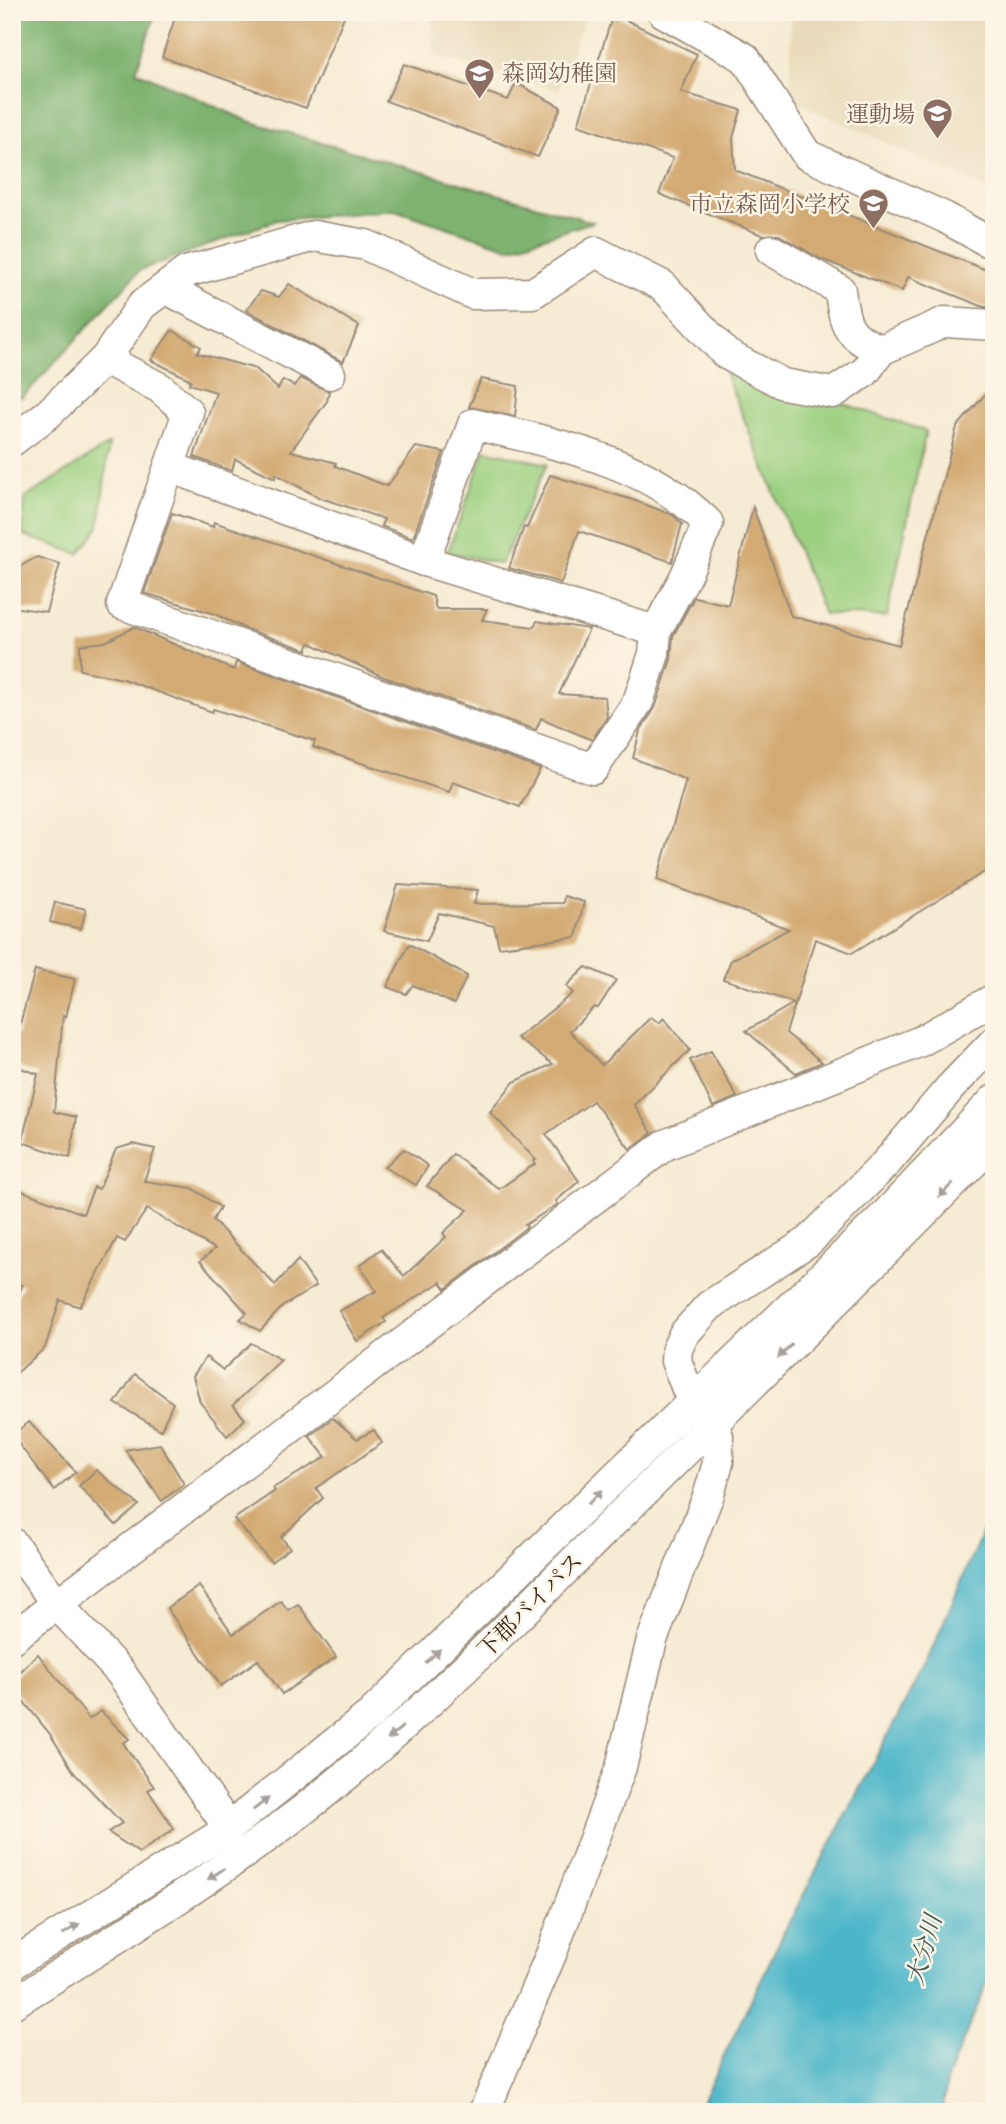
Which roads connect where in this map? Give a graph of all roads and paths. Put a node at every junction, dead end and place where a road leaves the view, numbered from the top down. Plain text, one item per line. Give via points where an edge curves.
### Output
1 (663, 12) edge
2 (994, 245) edge
3 (771, 250) dead end
4 (165, 288) junction
5 (994, 325) edge
6 (881, 351) junction
7 (105, 359) junction
8 (330, 374) dead end
9 (12, 441) edge
10 (170, 467) junction
11 (424, 561) junction
12 (656, 631) junction
13 (994, 999) edge
14 (994, 1042) edge
15 (994, 1100) edge
16 (994, 1142) edge
17 (692, 1401) junction
18 (712, 1425) junction
19 (12, 1544) edge
20 (57, 1603) junction
21 (12, 1638) edge
22 (229, 1828) junction
23 (12, 1965) edge
24 (12, 2004) edge
25 (484, 2112) edge

1 - 2 street via 746,58 807,155 944,217
3 - 6 street via 840,290 844,323 861,343
4 - 6 street via 186,272 314,236 366,245 473,294 533,293 596,253 663,286 726,354 783,384 834,393 865,372
4 - 7 street via 142,305
4 - 8 street
5 - 6 street via 945,322
7 - 9 street via 48,414
7 - 10 street via 160,388 188,412
10 - 11 street
10 - 12 street via 122,604 593,769 638,702 654,654
11 - 12 street
11 - 12 street via 473,424 582,450 670,490 708,523
13 - 20 street via 921,1041 665,1145
14 - 17 street via 809,1241 728,1293 694,1321 677,1349 676,1361
15 - 17 street via 883,1217
16 -> 18 street, 下郡バイパス
17 - 18 street
22 -> 17 street via 370,1715
18 -> 24 street, 下郡バイパス via 446,1688 349,1773 214,1875
18 - 25 street via 720,1446 715,1473 652,1640 621,1767 552,1952
19 - 20 street
20 - 21 street
20 - 22 street via 120,1672
23 -> 22 street

